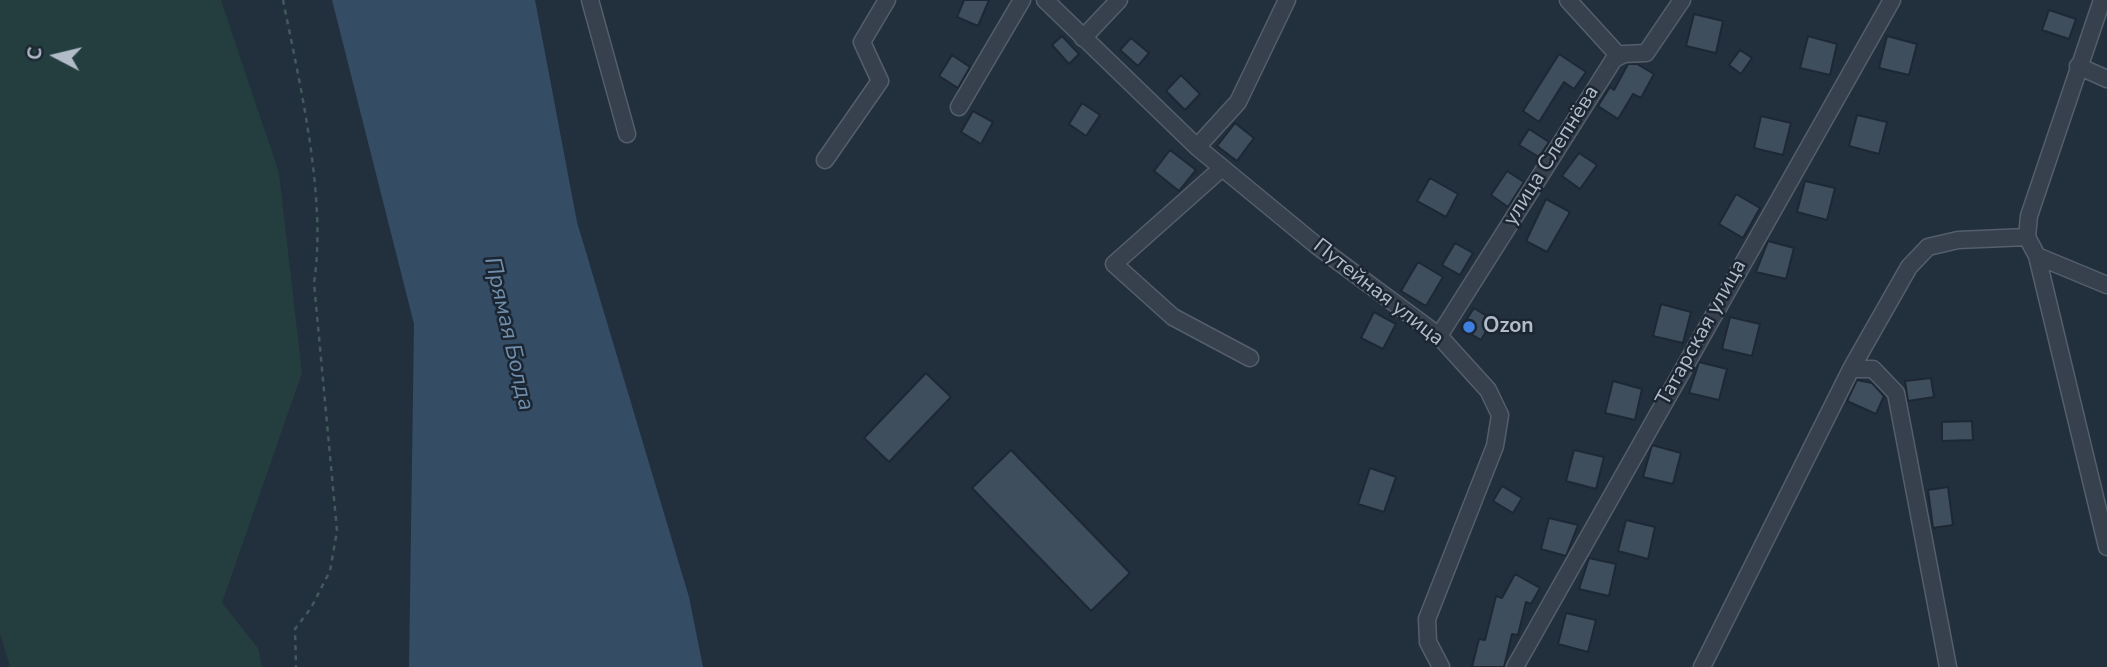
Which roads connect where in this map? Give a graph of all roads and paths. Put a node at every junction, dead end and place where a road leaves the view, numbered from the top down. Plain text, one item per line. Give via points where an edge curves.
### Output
1 (283, 0) edge
2 (590, 0) edge
3 (887, 0) edge
4 (1022, 0) edge
5 (1045, 0) edge
6 (1119, 0) edge
7 (1287, 0) edge
8 (1568, 0) edge
9 (1682, 0) edge
10 (1892, 0) edge
11 (2102, 0) edge
12 (1083, 38) junction
13 (1619, 56) junction
14 (2078, 66) junction
15 (2107, 79) edge
16 (959, 107) dead end
17 (627, 134) dead end
18 (1197, 147) junction
19 (825, 160) dead end
20 (1222, 168) junction
21 (2027, 237) junction
22 (2037, 256) junction
23 (2107, 285) edge
24 (1439, 336) junction
25 (1250, 358) dead end
26 (1852, 369) junction
27 (2107, 547) edge
28 (296, 667) edge
29 (1441, 667) edge
30 (1515, 667) edge
31 (1702, 667) edge
32 (1948, 667) edge

1 - 28 path via 317,208 320,248 314,283 337,531 330,571 295,629
2 - 17 street
3 - 19 street via 862,42 880,81
4 - 16 street
5 - 12 street, Путейная улица
6 - 12 street
7 - 18 street via 1238,102
8 - 13 street
9 - 13 street via 1654,46 1646,52
10 - 30 street, Татарская улица
11 - 14 street
12 - 18 street, Путейная улица
13 - 24 street, улица Слепнёва
14 - 15 street
14 - 21 street via 2029,216
18 - 20 street, Путейная улица
20 - 24 street, Путейная улица via 1315,245
20 - 25 street via 1114,264 1173,317
21 - 22 street
21 - 26 street via 1958,240 1928,247 1909,267
22 - 23 street
22 - 27 street
24 - 29 street, Путейная улица via 1488,390 1500,415 1496,446 1427,619 1428,642
26 - 31 street
26 - 32 street via 1873,369 1896,393

